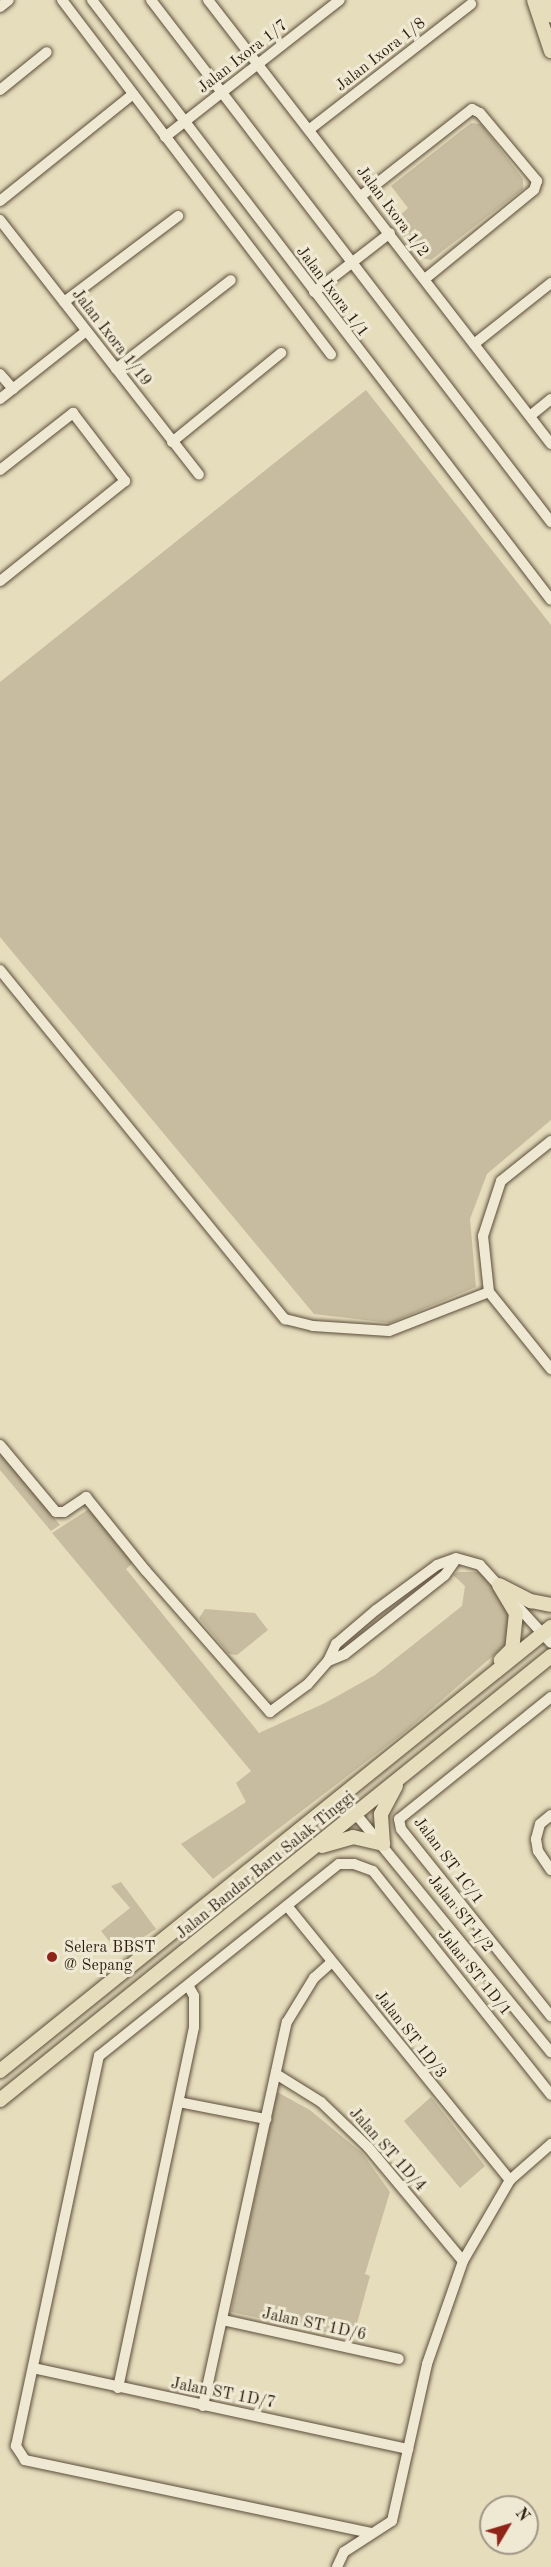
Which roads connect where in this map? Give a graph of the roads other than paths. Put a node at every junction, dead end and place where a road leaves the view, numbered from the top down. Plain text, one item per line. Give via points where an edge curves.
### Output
1 (9, 0) edge
2 (62, 0) edge
3 (92, 0) edge
4 (151, 0) edge
5 (208, 0) edge
6 (534, 0) edge
7 (547, 0) edge
8 (333, 2) edge
9 (471, 4) dead end
10 (0, 7) edge
11 (551, 16) edge
12 (551, 51) edge
13 (47, 52) dead end
14 (258, 63) junction
15 (0, 90) edge
16 (221, 92) junction
17 (132, 94) junction
18 (183, 123) junction
19 (310, 129) junction
20 (165, 137) junction
21 (362, 196) junction
22 (0, 201) edge
23 (178, 216) dead end
24 (0, 220) edge
25 (390, 233) junction
26 (354, 261) junction
27 (425, 279) junction
28 (231, 280) dead end
29 (551, 283) edge
30 (314, 292) junction
31 (64, 302) junction
32 (86, 331) junction
33 (474, 344) junction
34 (281, 353) dead end
35 (331, 355) dead end
36 (116, 369) junction
37 (0, 374) edge
38 (12, 389) junction
39 (0, 399) edge
40 (551, 399) edge
41 (530, 416) junction
42 (172, 442) junction
43 (551, 444) edge
44 (0, 470) edge
45 (199, 475) dead end
46 (551, 522) edge
47 (0, 581) edge
48 (551, 600) edge
49 (0, 970) edge
50 (551, 1141) edge
51 (489, 1292) junction
52 (551, 1369) edge
53 (0, 1445) edge
54 (499, 1585) junction
55 (551, 1605) edge
56 (548, 1635) edge
57 (551, 1656) edge
58 (551, 1697) edge
59 (446, 1712) junction
60 (408, 1770) junction
61 (342, 1797) junction
62 (357, 1814) junction
63 (551, 1815) edge
64 (383, 1844) junction
65 (310, 1852) junction
66 (551, 1870) edge
67 (288, 1907) junction
68 (332, 1962) junction
69 (189, 1987) junction
70 (551, 2016) edge
71 (549, 2045) edge
72 (0, 2071) edge
73 (276, 2073) junction
74 (551, 2095) edge
75 (0, 2100) edge
76 (179, 2102) junction
77 (266, 2119) junction
78 (551, 2144) edge
79 (510, 2180) junction
80 (463, 2261) junction
81 (223, 2320) junction
82 (399, 2359) dead end
83 (33, 2368) junction
84 (118, 2388) junction
85 (203, 2406) junction
86 (408, 2449) junction
87 (371, 2533) junction
88 (337, 2567) edge

1 - 10 street
2 - 17 street
3 - 18 street, Jalan Ixora 1/1
4 - 16 street
5 - 14 street, Jalan Ixora 1/2
6 - 12 main road
7 - 11 main road
8 - 14 street, Jalan Ixora 1/7
9 - 19 street, Jalan Ixora 1/8
13 - 15 street
14 - 16 street, Jalan Ixora 1/7
14 - 19 street, Jalan Ixora 1/2
16 - 18 street, Jalan Ixora 1/7
16 - 26 street
17 - 20 street
17 - 22 street
18 - 20 street, Jalan Ixora 1/7
18 - 30 street, Jalan Ixora 1/1
19 - 21 street, Jalan Ixora 1/2
20 - 35 street
21 - 25 street, Jalan Ixora 1/2
21 - 27 street via 472,109 480,112 537,181 534,190
23 - 31 street
24 - 31 street, Jalan Ixora 1/19
25 - 26 street
25 - 27 street, Jalan Ixora 1/2
26 - 30 street
26 - 46 street
27 - 33 street, Jalan Ixora 1/2
28 - 36 street
29 - 33 street
30 - 48 street, Jalan Ixora 1/1
31 - 32 street, Jalan Ixora 1/19
32 - 36 street, Jalan Ixora 1/19
32 - 38 street
33 - 41 street, Jalan Ixora 1/2
34 - 42 street
36 - 42 street, Jalan Ixora 1/19
37 - 38 street
38 - 39 street
40 - 41 street
41 - 43 street, Jalan Ixora 1/2
42 - 45 street, Jalan Ixora 1/19
44 - 47 street via 73,413 79,415 125,482
49 - 51 street via 285,1319 313,1326 389,1331
50 - 51 street via 501,1180 483,1236
51 - 52 street
53 - 54 street via 56,1512 64,1512 86,1497 266,1710 277,1710 328,1661 336,1644 437,1565 456,1558 480,1565
54 - 55 main road via 531,1601
54 - 56 street
54 - 59 main road via 516,1613 512,1649
56 - 59 main road, Jalan Bandar Baru Salak Tinggi
57 - 60 main road, Jalan Bandar Baru Salak Tinggi
58 - 70 street, Jalan ST 1C/1 via 399,1819 401,1829
59 - 61 main road, Jalan Bandar Baru Salak Tinggi
60 - 62 main road, Jalan Bandar Baru Salak Tinggi
60 - 64 main road via 381,1814
61 - 62 street, Jalan ST 1/2
61 - 72 main road, Jalan Bandar Baru Salak Tinggi
62 - 64 street, Jalan ST 1/2
62 - 65 main road, Jalan Bandar Baru Salak Tinggi
63 - 66 street via 540,1824 536,1839 538,1851
64 - 65 main road via 352,1837
64 - 71 street, Jalan ST 1/2
65 - 75 main road, Jalan Bandar Baru Salak Tinggi
67 - 68 street, Jalan ST 1D/3
67 - 69 street
67 - 74 street, Jalan ST 1D/1 via 339,1864 354,1864 373,1871
68 - 73 street via 314,1978 287,2022
68 - 79 street, Jalan ST 1D/3
69 - 76 street via 194,1996 194,2027
69 - 83 street via 99,2056
73 - 77 street
73 - 80 street, Jalan ST 1D/4 via 321,2102 368,2147
76 - 77 street
76 - 84 street
77 - 81 street
78 - 79 street
79 - 80 street
80 - 86 street via 427,2364
81 - 82 street, Jalan ST 1D/6
81 - 85 street
83 - 84 street, Jalan ST 1D/7
83 - 87 street via 16,2429 16,2446 25,2460
84 - 85 street, Jalan ST 1D/7
85 - 86 street, Jalan ST 1D/7
86 - 87 street via 392,2521
87 - 88 street via 344,2552

